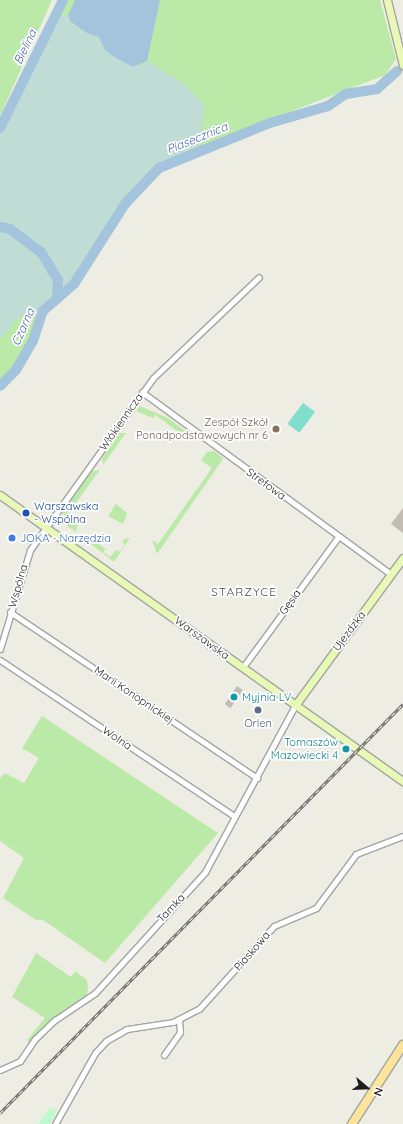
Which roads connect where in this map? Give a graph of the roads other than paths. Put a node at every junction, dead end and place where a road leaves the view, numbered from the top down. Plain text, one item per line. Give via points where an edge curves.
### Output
1 (387, 0) edge
2 (403, 65) edge
3 (259, 278) dead end
4 (142, 392) junction
5 (0, 494) edge
6 (46, 527) junction
7 (338, 537) junction
8 (403, 558) edge
9 (391, 574) junction
10 (10, 612) junction
11 (0, 648) edge
12 (0, 660) edge
13 (243, 667) junction
14 (296, 704) junction
15 (257, 778) junction
16 (403, 781) edge
17 (234, 816) junction
18 (403, 836) edge
19 (179, 1020) junction
20 (403, 1045) edge
21 (164, 1055) dead end
22 (0, 1070) edge
23 (55, 1124) edge
24 (352, 1124) edge

1 - 2 main road
3 - 4 street, Włókiennicza via 153,378
4 - 6 street, Włókiennicza
4 - 7 street, Strefowa
5 - 6 main road, Warszawska
6 - 10 street, Wspólna via 26,558
6 - 13 main road, Warszawska
7 - 9 street, Strefowa
7 - 13 street, Gęsia
8 - 9 main road, Ujezdzka
9 - 14 main road, Ujezdzka
10 - 11 street, Wspólna
10 - 15 street, Marii Konopnickiej
12 - 17 street, Wolna
13 - 14 main road, Warszawska
14 - 15 street, Tamka
14 - 16 main road, Warszawska
15 - 17 street, Tamka
17 - 22 street, Tamka via 205,872 133,953 85,1002 55,1020 35,1039 20,1061
18 - 19 street, Piaskowa via 356,854 316,908 274,926 208,1000
19 - 21 street via 180,1032
19 - 23 street, Piaskowa via 127,1028 106,1041 95,1053
20 - 24 main road

